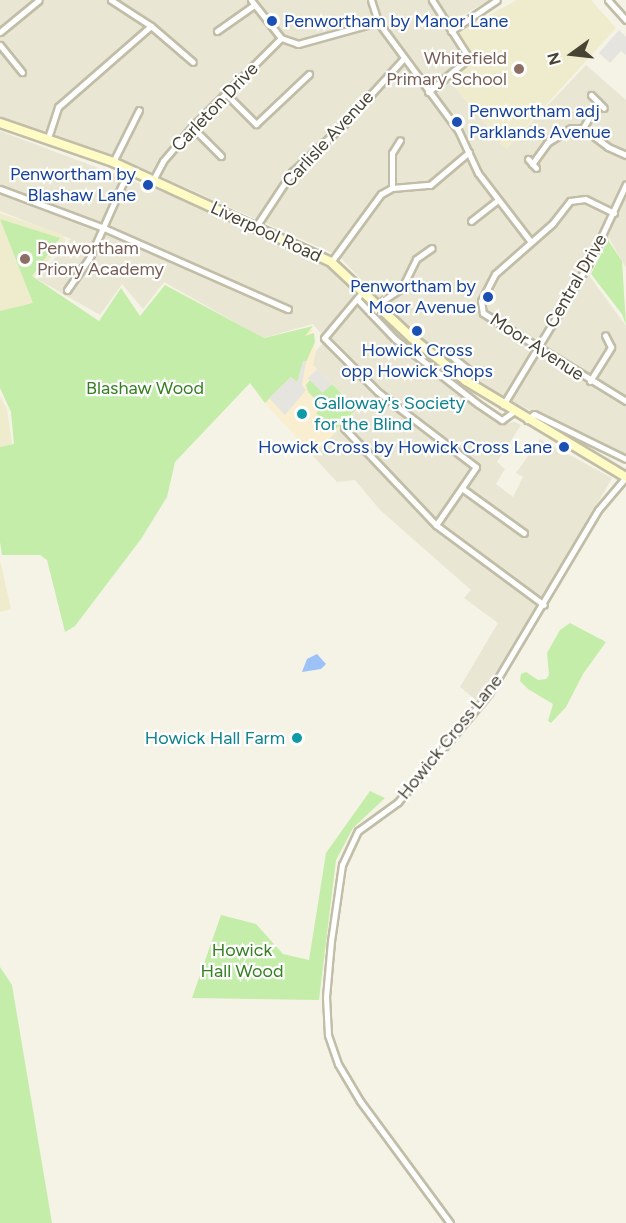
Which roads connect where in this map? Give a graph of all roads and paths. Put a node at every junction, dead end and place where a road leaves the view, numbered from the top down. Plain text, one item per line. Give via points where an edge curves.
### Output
1 (39, 0) edge
2 (111, 0) edge
3 (371, 0) edge
4 (432, 0) edge
5 (497, 0) edge
6 (608, 0) edge
7 (253, 2) edge
8 (626, 20) edge
9 (378, 22) junction
10 (151, 26) junction
11 (217, 31) dead end
12 (451, 31) junction
13 (0, 32) edge
14 (281, 38) junction
15 (0, 45) edge
16 (404, 58) junction
17 (193, 62) dead end
18 (22, 72) dead end
19 (309, 74) dead end
20 (428, 92) junction
21 (225, 93) junction
22 (591, 95) dead end
23 (598, 102) junction
24 (604, 108) dead end
25 (139, 110) dead end
26 (0, 123) edge
27 (192, 127) junction
28 (583, 128) junction
29 (48, 138) junction
30 (400, 140) dead end
31 (469, 152) junction
32 (626, 155) edge
33 (221, 156) dead end
34 (113, 162) junction
35 (532, 163) dead end
36 (129, 169) junction
37 (153, 180) junction
38 (626, 184) edge
39 (393, 188) junction
40 (0, 189) edge
41 (498, 200) junction
42 (615, 213) junction
43 (471, 221) dead end
44 (257, 225) junction
45 (104, 228) junction
46 (531, 242) junction
47 (432, 248) dead end
48 (417, 249) dead end
49 (421, 255) junction
50 (331, 261) junction
51 (67, 290) dead end
52 (364, 290) junction
53 (357, 299) junction
54 (378, 304) junction
55 (288, 309) dead end
56 (605, 335) dead end
57 (536, 348) junction
58 (444, 350) dead end
59 (466, 381) junction
60 (590, 381) junction
61 (626, 401) edge
62 (503, 405) junction
63 (513, 412) junction
64 (527, 420) junction
65 (344, 428) dead end
66 (626, 459) edge
67 (626, 477) edge
68 (463, 489) junction
69 (436, 525) junction
70 (524, 533) dead end
71 (544, 605) junction
72 (450, 1223) edge

1 - 13 street
2 - 10 street
3 - 9 street
4 - 12 street
5 - 12 street
6 - 8 street
7 - 11 street
7 - 14 street
9 - 14 street via 298,44
9 - 16 street
10 - 17 street
10 - 29 street via 58,107
12 - 20 street via 468,58
14 - 21 street, Carleton Drive
15 - 18 street
16 - 20 street
16 - 44 street, Carlisle Avenue via 344,124 292,172
19 - 21 street via 256,124
20 - 31 street via 458,130
21 - 27 street, Carleton Drive
22 - 23 street
23 - 24 street
23 - 28 street
25 - 34 street
26 - 29 street, Liverpool Road
27 - 33 street
27 - 37 street, Carleton Drive via 163,161
28 - 32 street
28 - 35 street via 560,132
29 - 34 street, Liverpool Road
30 - 39 street via 393,153
31 - 39 street via 430,185
31 - 41 street via 478,173
34 - 36 street, Liverpool Road
36 - 37 street, Liverpool Road
36 - 45 street
37 - 44 street, Liverpool Road
38 - 42 street, Central Drive
39 - 50 street via 381,194
40 - 45 street
41 - 43 street
41 - 46 street
42 - 46 street, Moor Avenue via 578,195
42 - 57 street, Central Drive
44 - 50 street, Liverpool Road
45 - 51 street
45 - 55 street
46 - 57 street, Moor Avenue via 495,274 481,301 483,313
47 - 49 street
48 - 49 street
49 - 54 street via 410,268 402,288
50 - 52 street, Liverpool Road
52 - 53 street
52 - 54 street, Liverpool Road
53 - 63 street via 395,339 478,404 502,420
53 - 68 street via 324,338 378,392 473,464 475,470
54 - 59 street, Liverpool Road via 412,338
56 - 60 street via 611,347
57 - 60 street, Moor Avenue
57 - 62 street, Central Drive
58 - 59 street via 470,370
59 - 62 street, Liverpool Road
60 - 61 street, Moor Avenue
62 - 63 street, Liverpool Road
63 - 64 street, Liverpool Road
64 - 66 street, Liverpool Road via 534,414
64 - 67 street, Liverpool Road
65 - 69 street
67 - 71 street, Howick Cross Lane via 598,510
68 - 69 street
68 - 70 street
69 - 71 street
71 - 72 street, Howick Cross Lane via 489,693 398,802 358,831 342,864 330,952 328,1035 338,1064 360,1101

